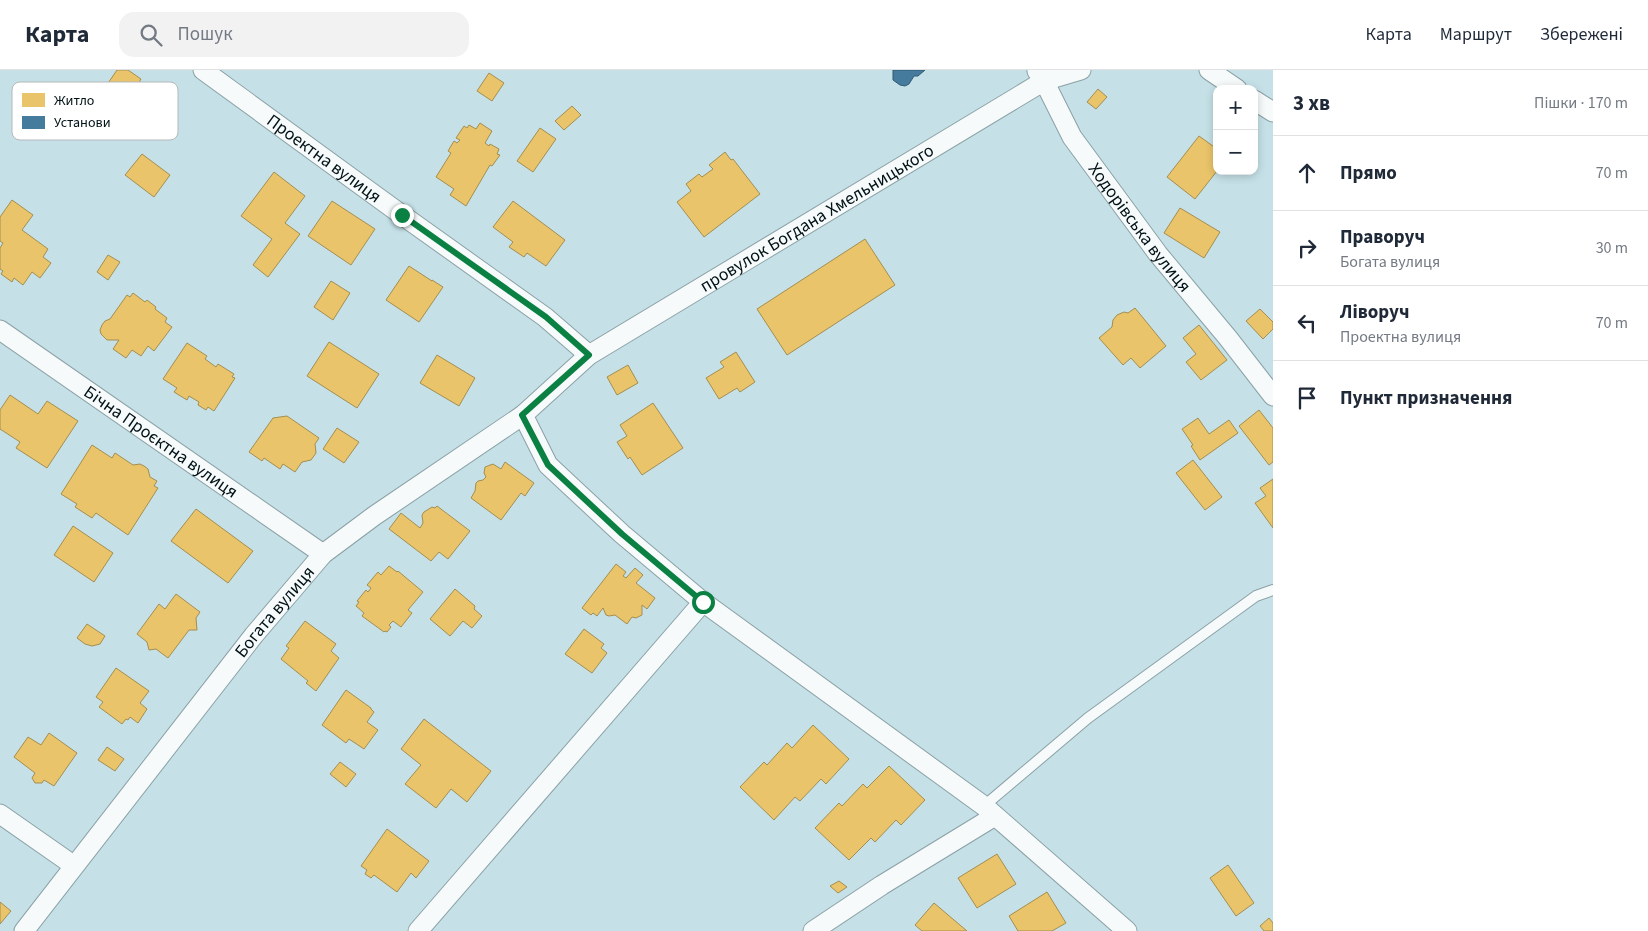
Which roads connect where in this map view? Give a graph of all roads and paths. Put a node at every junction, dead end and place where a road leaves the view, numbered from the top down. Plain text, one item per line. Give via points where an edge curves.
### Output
1 (203, 70) edge
2 (1081, 70) edge
3 (1209, 70) edge
4 (1040, 75) edge
5 (1231, 85) edge
6 (1258, 103) edge
7 (1273, 112) edge
8 (0, 330) edge
9 (589, 355) junction
10 (1273, 396) edge
11 (522, 415) junction
12 (323, 554) junction
13 (1273, 590) edge
14 (703, 602) junction
15 (989, 811) junction
16 (0, 814) edge
17 (73, 865) junction
18 (24, 931) edge
19 (418, 931) edge
20 (813, 931) edge
21 (1127, 931) edge

1 - 9 street, Проектна вулиця via 546,317
2 - 4 street
3 - 5 street
4 - 9 street, провулок Богдана Хмельницького
4 - 10 street, Ходорівська вулиця via 1072,137 1158,254
6 - 7 street
8 - 12 street, Бічна Проєктна вулиця
9 - 11 street, Богата вулиця
11 - 12 street, Богата вулиця
11 - 14 street via 548,465 622,534
12 - 17 street, Богата вулиця via 254,635
13 - 15 lane via 1256,596 1088,718
14 - 15 street
14 - 19 street
15 - 20 street
15 - 21 street
16 - 17 street
17 - 18 street, Богата вулиця

